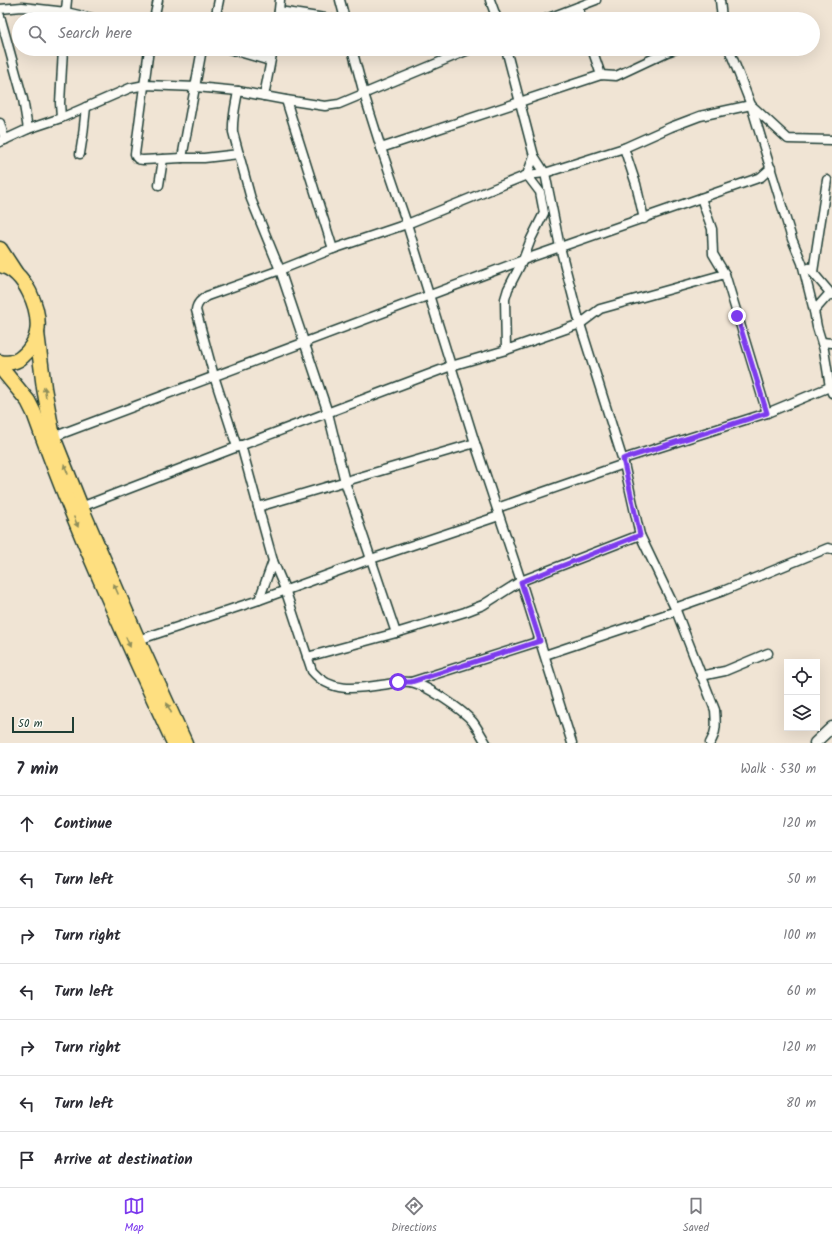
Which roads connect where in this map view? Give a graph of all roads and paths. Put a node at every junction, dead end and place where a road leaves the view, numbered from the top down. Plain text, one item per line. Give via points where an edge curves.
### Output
1 (67, 0) edge
2 (158, 0) edge
3 (219, 0) edge
4 (280, 0) edge
5 (490, 0) edge
6 (596, 0) edge
7 (720, 0) edge
8 (343, 1) edge
9 (21, 3) edge
10 (578, 7) junction
11 (0, 9) edge
12 (52, 12) edge
13 (66, 12) edge
14 (155, 12) edge
15 (216, 12) edge
16 (279, 12) edge
17 (344, 12) edge
18 (494, 12) edge
19 (565, 12) edge
20 (580, 12) edge
21 (721, 12) edge
22 (0, 16) edge
23 (63, 56) edge
24 (148, 56) edge
25 (201, 56) edge
26 (251, 56) edge
27 (271, 56) edge
28 (354, 56) edge
29 (454, 56) edge
30 (508, 56) edge
31 (594, 56) edge
32 (658, 56) edge
33 (732, 56) edge
34 (270, 62) junction
35 (601, 75) junction
36 (145, 85) junction
37 (196, 87) junction
38 (238, 90) junction
39 (364, 94) junction
40 (264, 96) junction
41 (286, 100) junction
42 (519, 101) junction
43 (751, 105) junction
44 (86, 107) junction
45 (61, 118) junction
46 (0, 123) edge
47 (28, 129) junction
48 (832, 140) edge
49 (2, 141) edge
50 (381, 148) junction
51 (624, 148) junction
52 (80, 154) dead end
53 (239, 154) junction
54 (534, 156) junction
55 (182, 158) junction
56 (164, 159) junction
57 (771, 168) junction
58 (545, 173) junction
59 (527, 175) junction
60 (761, 177) junction
61 (774, 180) junction
62 (827, 180) dead end
63 (159, 185) dead end
64 (701, 198) junction
65 (644, 219) junction
66 (408, 224) junction
67 (560, 247) junction
68 (0, 249) edge
69 (332, 249) junction
70 (523, 260) junction
71 (802, 262) junction
72 (0, 265) edge
73 (280, 270) junction
74 (813, 272) junction
75 (725, 274) junction
76 (17, 275) junction
77 (831, 294) edge
78 (429, 296) junction
79 (814, 311) junction
80 (580, 324) junction
81 (37, 333) junction
82 (822, 342) junction
83 (304, 343) junction
84 (832, 343) edge
85 (506, 350) junction
86 (0, 362) edge
87 (0, 366) edge
88 (451, 366) junction
89 (214, 376) junction
90 (831, 389) edge
91 (328, 413) junction
92 (767, 413) junction
93 (53, 437) junction
94 (475, 443) junction
95 (239, 446) junction
96 (624, 462) junction
97 (345, 482) junction
98 (81, 507) junction
99 (258, 508) junction
100 (498, 512) junction
101 (640, 535) junction
102 (832, 549) edge
103 (371, 559) junction
104 (272, 561) junction
105 (521, 582) junction
106 (286, 589) junction
107 (259, 600) junction
108 (676, 609) junction
109 (396, 633) junction
110 (138, 640) junction
111 (540, 641) junction
112 (768, 653) dead end
113 (545, 655) junction
114 (307, 657) junction
115 (701, 676) junction
116 (411, 682) junction
117 (832, 727) edge
118 (174, 743) edge
119 (185, 743) edge
120 (486, 743) edge
121 (572, 743) edge
122 (710, 743) edge
123 (815, 743) edge

1 - 13 street
2 - 14 street
3 - 15 street
4 - 16 street
5 - 18 street
6 - 10 street
7 - 21 street
8 - 17 street
9 - 11 street
9 - 12 street
10 - 19 street
10 - 20 street
22 - 47 street
23 - 45 street
24 - 36 street
25 - 37 street
26 - 34 street
27 - 34 street
28 - 39 street
29 - 39 street
30 - 42 street
31 - 35 street
32 - 35 street via 616,76
33 - 43 street
34 - 40 street
35 - 42 street
36 - 37 street
36 - 44 street via 130,88
36 - 56 street via 136,158
37 - 38 street
37 - 55 street
38 - 40 street
38 - 53 street via 233,125
39 - 41 street via 339,104 325,106
39 - 50 street
40 - 41 street
41 - 69 street
42 - 50 street
42 - 54 street
43 - 48 street via 788,140
43 - 51 street via 700,116
43 - 57 street
44 - 45 street
44 - 52 street
45 - 47 street
46 - 49 street
47 - 49 street
50 - 66 street
51 - 58 street
51 - 65 street
53 - 55 street
53 - 73 street via 251,199
54 - 58 street
54 - 59 street
55 - 56 street
56 - 63 street
57 - 60 street
57 - 61 street
58 - 59 street
58 - 67 street
59 - 66 street
59 - 70 street via 540,192 544,213
60 - 61 street
60 - 64 street
61 - 71 street via 792,239
62 - 74 street
64 - 65 street
64 - 75 street via 712,229 712,254
65 - 67 street
66 - 69 street
66 - 78 street
67 - 70 street
67 - 80 street
68 - 76 highway
69 - 73 street
70 - 78 street
70 - 85 street via 505,299
71 - 74 street
71 - 79 street
72 - 76 highway
73 - 83 street
73 - 89 street via 207,296 196,306
74 - 77 street
75 - 80 street via 600,309
75 - 92 street
76 - 81 highway via 26,286 35,306
77 - 79 street
78 - 83 street
78 - 88 street
79 - 82 street
80 - 85 street
80 - 96 street
81 - 86 highway via 34,343 20,359
93 -> 81 highway
82 - 84 street
82 - 90 street
83 - 89 street
83 - 91 street
85 - 88 street
87 -> 118 highway via 31,407 71,511
88 - 91 street
88 - 94 street
89 - 93 street
89 - 95 street
90 - 92 street
91 - 95 street
91 - 97 street
92 - 96 street
98 -> 93 highway
94 - 97 street
94 - 100 street
95 - 98 street
95 - 99 street
96 - 100 street
96 - 101 street
97 - 99 street
97 - 103 street
110 -> 98 highway
99 - 104 street
100 - 103 street
100 - 105 street
101 - 105 street
101 - 108 street
102 - 108 street via 828,548
103 - 106 street
103 - 109 street
104 - 106 street
104 - 107 street
105 - 109 street via 483,606
105 - 111 street
106 - 107 street
106 - 114 street
107 - 110 street
108 - 113 street
108 - 115 street
109 - 114 street
119 -> 110 highway
111 - 113 street
111 - 116 street
112 - 115 street via 725,671
113 - 121 street
114 - 116 street via 312,671 319,679 332,686 355,688
115 - 122 street via 715,710 716,727
116 - 120 street via 456,706 472,721
117 - 123 street

